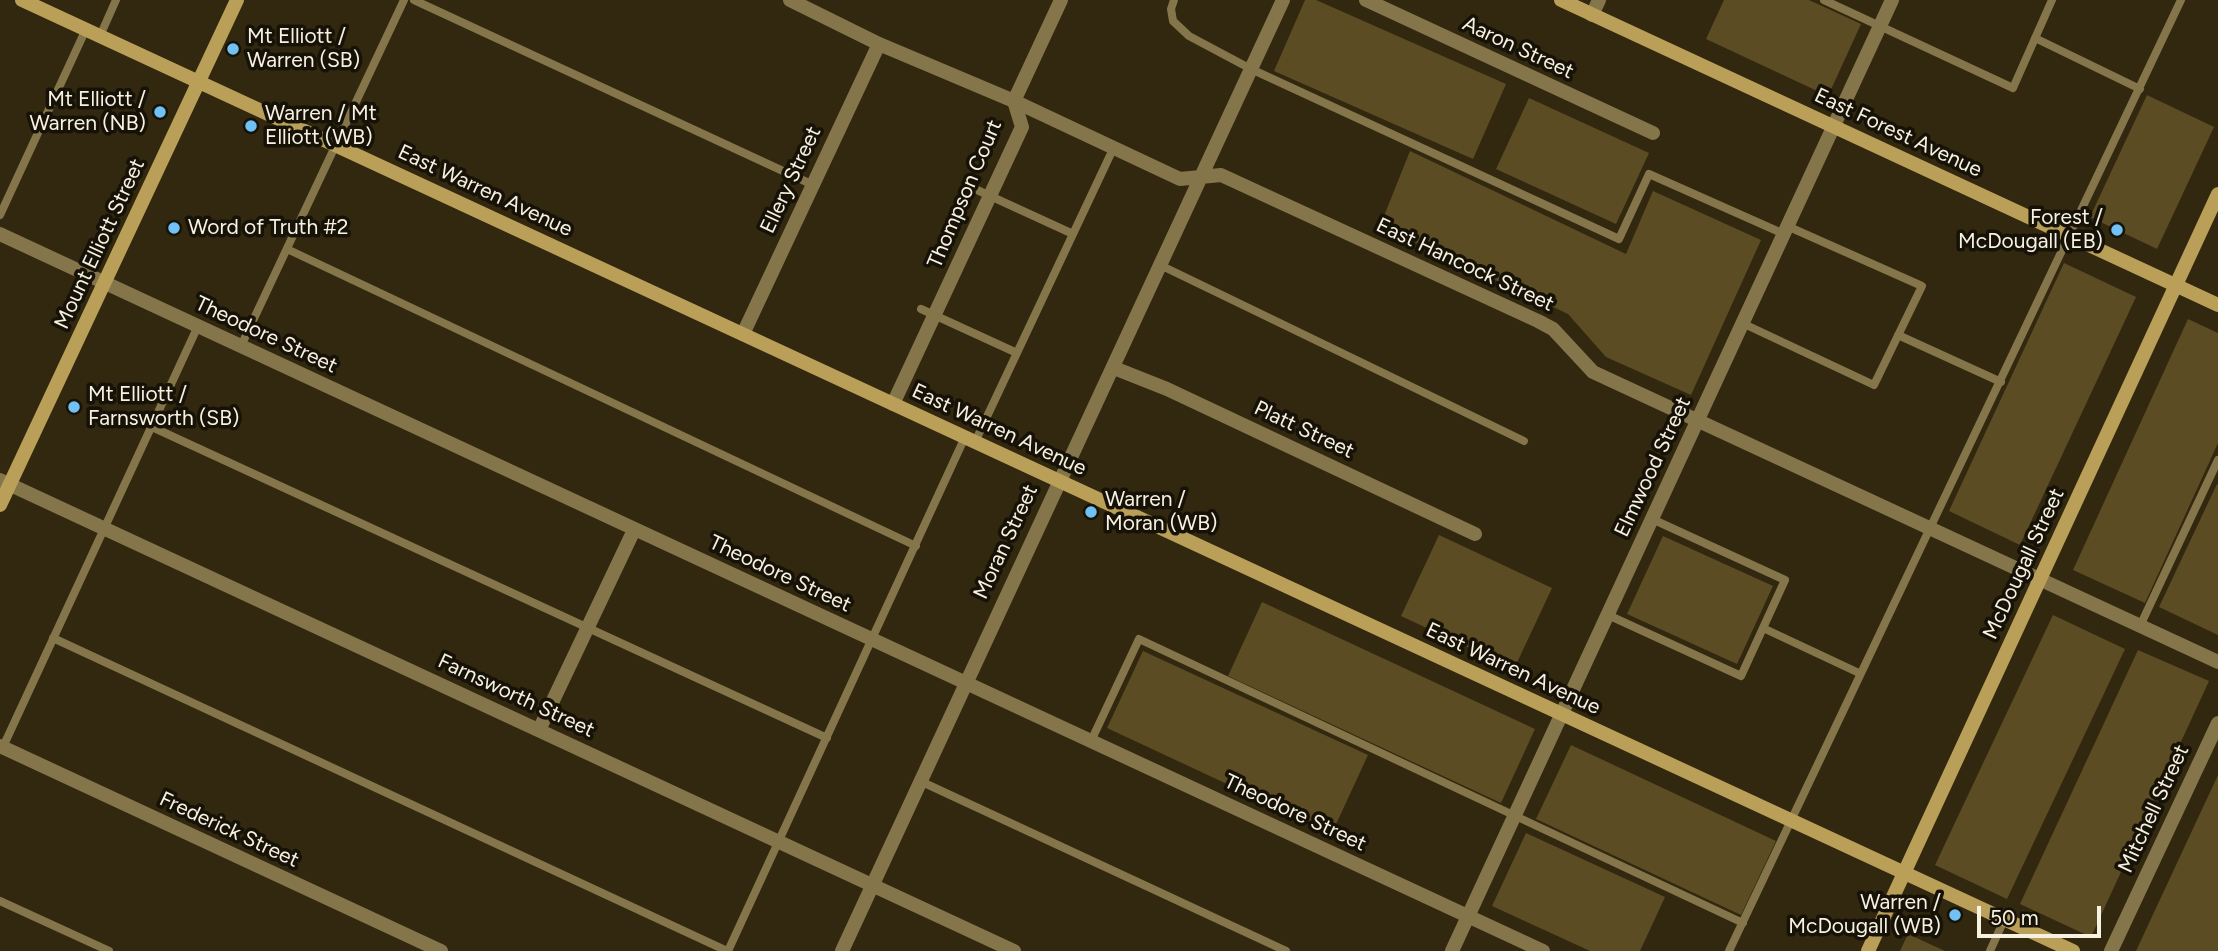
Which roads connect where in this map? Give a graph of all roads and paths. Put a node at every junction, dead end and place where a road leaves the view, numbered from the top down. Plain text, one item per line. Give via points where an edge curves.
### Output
1 (22, 0) edge
2 (116, 0) edge
3 (237, 0) edge
4 (404, 0) edge
5 (414, 0) edge
6 (790, 0) edge
7 (1061, 0) edge
8 (1174, 0) edge
9 (1283, 0) edge
10 (1366, 0) edge
11 (1561, 0) edge
12 (1599, 0) edge
13 (1824, 0) edge
14 (1892, 0) edge
15 (2052, 0) edge
16 (2181, 0) edge
17 (1592, 15) junction
18 (1880, 26) junction
19 (93, 33) junction
20 (2035, 38) junction
21 (879, 44) junction
22 (1251, 69) junction
23 (198, 82) junction
24 (2140, 89) junction
25 (1014, 102) junction
26 (1834, 126) junction
27 (1653, 133) dead end
28 (336, 145) junction
29 (1114, 147) junction
30 (1199, 177) junction
31 (811, 184) junction
32 (975, 188) dead end
33 (2218, 194) edge
34 (990, 196) junction
35 (0, 215) edge
36 (1786, 230) junction
37 (0, 234) edge
38 (1073, 234) junction
39 (2071, 236) junction
40 (287, 249) junction
41 (1160, 265) junction
42 (105, 283) junction
43 (2175, 285) junction
44 (2218, 305) edge
45 (928, 312) junction
46 (1742, 323) junction
47 (198, 326) junction
48 (743, 334) junction
49 (1898, 335) junction
50 (240, 346) junction
51 (1017, 353) junction
52 (1114, 368) junction
53 (2001, 383) junction
54 (893, 404) junction
55 (1698, 420) junction
56 (152, 427) junction
57 (970, 440) junction
58 (1524, 441) dead end
59 (2218, 460) edge
60 (1058, 481) junction
61 (5, 482) edge
62 (0, 505) edge
63 (1652, 519) junction
64 (104, 528) junction
65 (1931, 528) junction
66 (634, 530) junction
67 (1475, 534) dead end
68 (916, 546) junction
69 (2040, 579) junction
70 (1608, 615) junction
71 (2140, 626) junction
72 (587, 628) junction
73 (1762, 628) junction
74 (53, 639) junction
75 (873, 640) junction
76 (2218, 662) edge
77 (1859, 673) junction
78 (964, 684) junction
79 (1560, 714) junction
80 (2218, 723) edge
81 (539, 730) junction
82 (827, 738) junction
83 (1091, 741) junction
84 (1, 749) edge
85 (920, 781) junction
86 (1515, 816) junction
87 (1790, 820) junction
88 (778, 841) junction
89 (1904, 873) junction
90 (871, 885) junction
91 (0, 901) edge
92 (1468, 916) junction
93 (2004, 920) junction
94 (1742, 923) junction
95 (109, 951) edge
96 (441, 951) edge
97 (727, 951) edge
98 (842, 951) edge
99 (1014, 951) edge
100 (1286, 951) edge
101 (1452, 951) edge
102 (1543, 951) edge
103 (1729, 951) edge
104 (1868, 951) edge
105 (1990, 951) edge
106 (2073, 951) edge
107 (2111, 951) edge

1 - 19 main road, East Warren Avenue
2 - 19 lane
3 - 23 main road, Mount Elliott Street
4 - 28 lane
5 - 31 lane
6 - 21 street, East Hancock Street
7 - 25 street, Thompson Court
8 - 22 lane via 1173,21 1180,28
9 - 22 street, Moran Street
10 - 27 street, Aaron Street
11 - 17 main road, East Forest Avenue
12 - 17 street
13 - 18 lane
14 - 18 street, Elmwood Street
15 - 20 lane
16 - 24 lane
17 - 26 main road, East Forest Avenue
18 - 20 lane via 2013,88
18 - 26 street, Elmwood Street
19 - 23 main road, East Warren Avenue
19 - 35 lane
20 - 24 lane
21 - 25 street, East Hancock Street
21 - 31 street, Ellery Street
22 - 30 street, Moran Street
22 - 36 lane via 1619,239 1649,174
23 - 28 main road, East Warren Avenue
23 - 42 main road, Mount Elliott Street
24 - 39 lane
25 - 29 street, East Hancock Street
25 - 34 street, Thompson Court via 1022,127
26 - 36 street, Elmwood Street
26 - 39 main road, East Forest Avenue
28 - 40 lane
28 - 48 main road, East Warren Avenue
29 - 30 street, East Hancock Street via 1180,179
29 - 38 lane
30 - 41 street, Moran Street
30 - 55 street, East Hancock Street via 1221,175 1538,321 1553,329 1593,372
31 - 48 street, Ellery Street
32 - 34 lane
33 - 43 main road, McDougall Street
34 - 38 lane
34 - 45 street, Thompson Court
36 - 46 street, Elmwood Street
36 - 49 lane via 1922,286
37 - 42 street, Theodore Street
38 - 51 lane
39 - 43 main road, East Forest Avenue
39 - 53 lane
40 - 50 lane
40 - 68 lane
41 - 52 street, Moran Street
41 - 58 lane
42 - 47 street, Theodore Street
42 - 61 main road, Mount Elliott Street
43 - 44 main road, East Forest Avenue
43 - 69 main road, McDougall Street
45 - 51 lane
45 - 54 street, Thompson Court
46 - 49 lane via 1874,385
46 - 55 street, Elmwood Street
47 - 50 street, Theodore Street
47 - 56 lane
48 - 54 main road, East Warren Avenue
49 - 53 lane
50 - 66 street, Theodore Street
51 - 57 lane
52 - 60 street, Moran Street
52 - 67 street, Platt Street
53 - 65 lane
54 - 57 main road, East Warren Avenue
55 - 63 street, Elmwood Street
55 - 65 street, East Hancock Street
56 - 64 lane
56 - 72 lane
57 - 60 main road, East Warren Avenue
57 - 68 lane
59 - 71 lane
60 - 78 street, Moran Street
60 - 79 main road, East Warren Avenue
61 - 62 main road, Mount Elliott Street
61 - 64 street, Farnsworth Street
63 - 70 street, Elmwood Street
63 - 73 lane via 1785,580
64 - 74 lane
64 - 81 street, Farnsworth Street
65 - 69 street, East Hancock Street
65 - 77 lane
66 - 72 street
66 - 75 street, Theodore Street
68 - 75 lane
69 - 71 street, East Hancock Street
69 - 89 main road, McDougall Street
70 - 73 lane via 1741,676
70 - 79 street, Elmwood Street
71 - 76 street, East Hancock Street
72 - 81 street
72 - 82 lane
73 - 77 lane
74 - 84 lane
74 - 97 lane
75 - 78 street, Theodore Street
75 - 82 lane
77 - 87 lane
78 - 83 street, Theodore Street
78 - 85 street, Moran Street
79 - 86 street, Elmwood Street
79 - 87 main road, East Warren Avenue
80 - 107 street, Mitchell Street
81 - 88 street, Farnsworth Street
82 - 88 lane
83 - 86 lane via 1139,639
83 - 92 street, Theodore Street
84 - 96 street, Frederick Street
85 - 90 street, Moran Street
85 - 100 lane
86 - 92 street, Elmwood Street
86 - 94 lane
87 - 89 main road, East Warren Avenue
87 - 94 lane
88 - 90 street, Farnsworth Street
88 - 97 lane
89 - 93 main road, East Warren Avenue
89 - 104 main road, McDougall Street
90 - 98 street, Moran Street
90 - 99 street, Farnsworth Street
91 - 95 lane
92 - 101 street, Elmwood Street
92 - 102 street, Theodore Street
93 - 105 lane
93 - 106 main road, East Warren Avenue
94 - 103 lane

